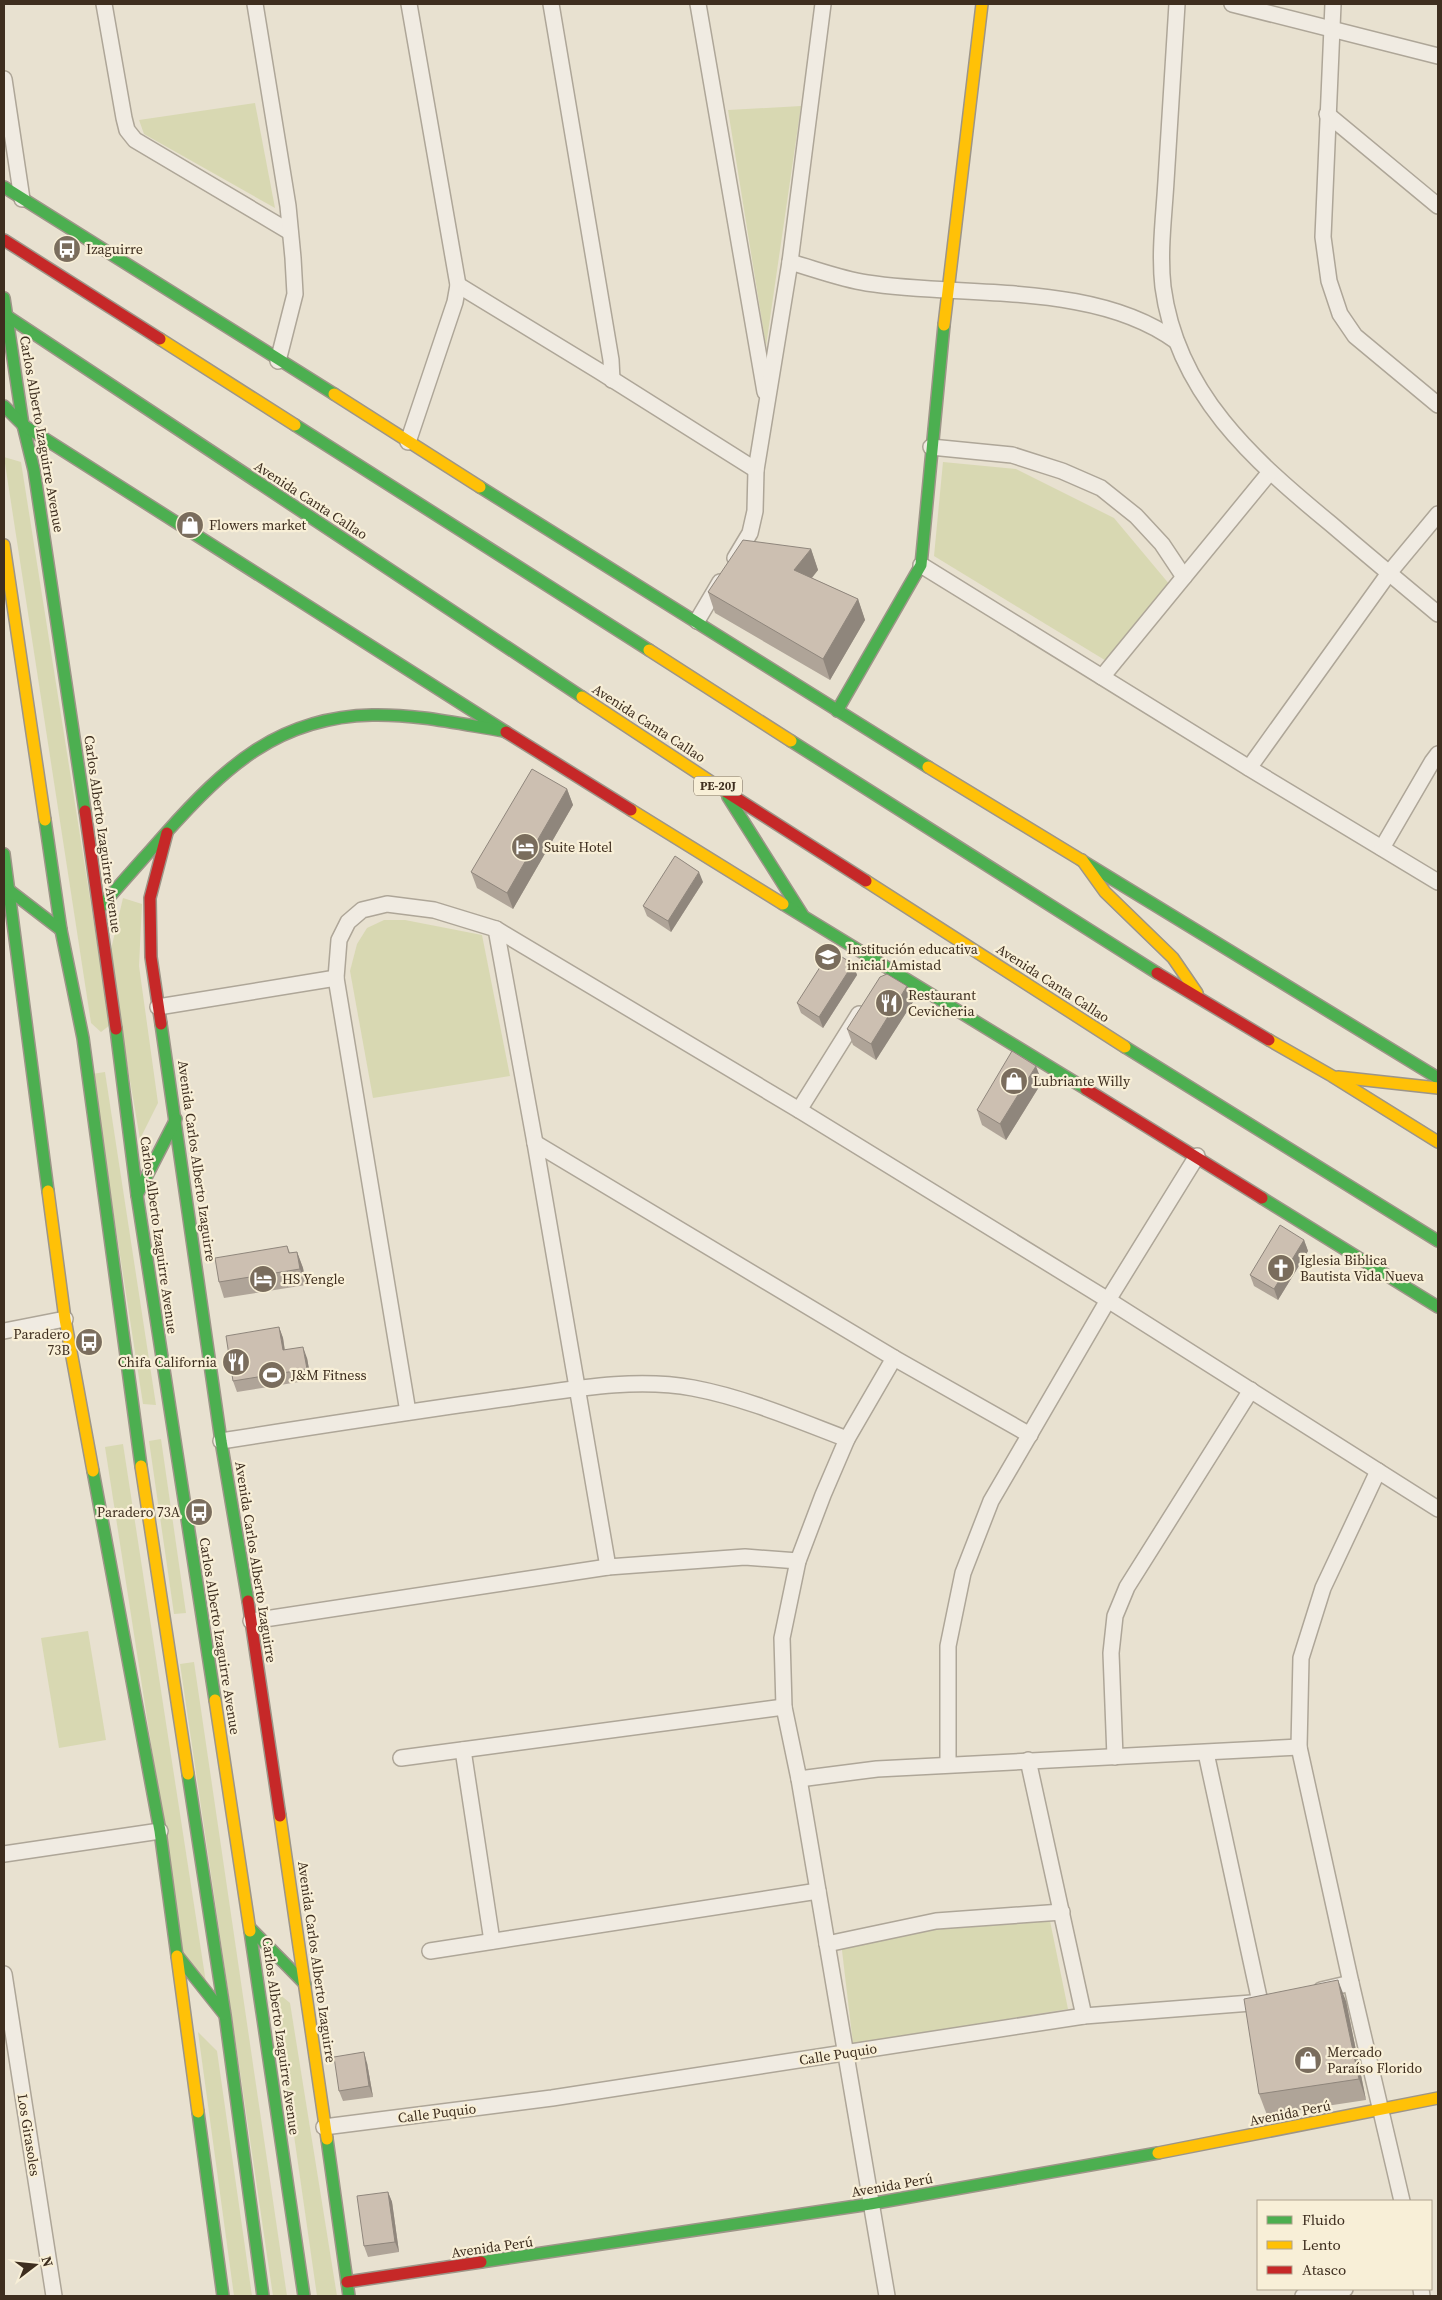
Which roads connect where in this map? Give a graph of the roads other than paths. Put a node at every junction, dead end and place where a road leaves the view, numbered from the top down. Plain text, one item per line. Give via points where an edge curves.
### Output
1 (104, 4) edge
2 (255, 4) edge
3 (409, 4) edge
4 (552, 4) edge
5 (698, 4) edge
6 (823, 4) edge
7 (982, 4) edge
8 (1177, 4) edge
9 (1232, 4) edge
10 (1333, 4) edge
11 (1333, 30) junction
12 (1438, 56) edge
13 (4, 79) edge
14 (1327, 114) junction
15 (4, 188) edge
16 (22, 199) junction
17 (1438, 206) edge
18 (290, 232) junction
19 (4, 240) edge
20 (790, 262) junction
21 (458, 285) junction
22 (948, 289) junction
23 (4, 298) edge
24 (5, 315) edge
25 (1176, 341) junction
26 (278, 361) junction
27 (612, 380) junction
28 (767, 403) junction
29 (1438, 404) edge
30 (4, 406) edge
31 (23, 425) junction
32 (408, 442) junction
33 (931, 447) junction
34 (756, 470) junction
35 (1270, 472) junction
36 (1438, 514) edge
37 (4, 545) edge
38 (921, 565) junction
39 (1388, 573) junction
40 (1184, 577) junction
41 (1438, 614) edge
42 (697, 621) junction
43 (1102, 677) junction
44 (837, 711) junction
45 (504, 731) junction
46 (1438, 754) edge
47 (1249, 768) junction
48 (723, 790) junction
49 (167, 833) junction
50 (1382, 848) junction
51 (4, 854) edge
52 (1082, 860) junction
53 (1438, 882) edge
54 (6, 891) edge
55 (100, 908) junction
56 (802, 914) junction
57 (496, 928) junction
58 (61, 930) junction
59 (336, 978) junction
60 (867, 1002) edge
61 (1206, 1004) junction
62 (158, 1007) junction
63 (115, 1032) junction
64 (82, 1038) junction
65 (1332, 1076) junction
66 (1438, 1078) edge
67 (1438, 1088) edge
68 (799, 1110) junction
69 (176, 1119) junction
70 (1438, 1142) edge
71 (535, 1143) junction
72 (1197, 1156) junction
73 (137, 1195) junction
74 (1438, 1241) edge
75 (1108, 1300) junction
76 (1438, 1307) edge
77 (66, 1319) junction
78 (4, 1331) edge
79 (894, 1358) junction
80 (578, 1389) junction
81 (1250, 1390) junction
82 (408, 1412) junction
83 (1030, 1435) junction
84 (847, 1439) junction
85 (221, 1441) junction
86 (1378, 1471) junction
87 (1438, 1509) edge
88 (798, 1560) junction
89 (608, 1567) junction
90 (251, 1621) junction
91 (181, 1632) dead end
92 (193, 1634) dead end
93 (168, 1642) junction
94 (206, 1646) junction
95 (784, 1707) junction
96 (1299, 1748) junction
97 (463, 1750) junction
98 (1206, 1753) junction
99 (1115, 1756) junction
100 (401, 1758) dead end
101 (1028, 1760) junction
102 (948, 1764) junction
103 (799, 1779) junction
104 (160, 1831) junction
105 (4, 1854) edge
106 (818, 1891) junction
107 (1062, 1912) junction
108 (250, 1928) junction
109 (492, 1941) junction
110 (827, 1944) junction
111 (430, 1951) dead end
112 (177, 1955) junction
113 (4, 1974) edge
114 (1351, 1983) junction
115 (305, 1984) junction
116 (1305, 1993) edge
117 (1278, 1999) edge
118 (1260, 2002) junction
119 (225, 2016) junction
120 (1084, 2016) junction
121 (845, 2053) junction
122 (1438, 2098) edge
123 (1381, 2109) junction
124 (324, 2127) junction
125 (1402, 2200) edge
126 (870, 2204) junction
127 (347, 2282) junction
128 (1339, 2290) edge
129 (54, 2296) edge
130 (222, 2296) edge
131 (263, 2296) edge
132 (304, 2296) edge
133 (349, 2296) edge
134 (887, 2296) edge
135 (1303, 2296) edge

1 - 18 street via 124,118 127,130 135,140
2 - 18 street
3 - 21 street
4 - 27 street
5 - 28 street
6 - 20 street
7 - 22 main road
8 - 25 street via 1162,262 1167,310
9 - 11 street
10 - 11 street
11 - 12 street
11 - 14 street
13 - 16 street
14 - 17 street
14 - 29 street via 1323,237 1336,306 1347,327 1363,344
15 - 16 main road
16 - 26 main road
18 - 26 street via 295,294
19 - 61 main road
20 - 22 street via 866,282
20 - 28 street
21 - 27 street
21 - 32 street
22 - 25 street via 1075,301 1130,315
22 - 33 main road
23 - 24 main road, Carlos Alberto Izaguirre Avenue
24 - 31 main road, Carlos Alberto Izaguirre Avenue
24 - 48 main road, Avenida Canta Callao / PE-20J
25 - 35 street via 1215,412
26 - 32 main road
27 - 34 street
28 - 34 street
30 - 31 main road
31 - 45 main road
31 - 55 main road, Carlos Alberto Izaguirre Avenue via 34,470
32 - 42 main road
33 - 38 main road
33 - 40 street via 1012,455 1062,470 1102,488 1136,516 1162,544
34 - 42 street via 755,511 750,533
35 - 39 street
35 - 40 street
36 - 39 street
37 - 58 main road
38 - 43 street
38 - 44 main road
39 - 41 street
39 - 47 street
40 - 43 street
42 - 44 main road
43 - 47 street
44 - 52 main road
45 - 49 main road via 408,715 352,716 299,727 265,742 234,762 198,796
45 - 56 main road
46 - 50 street
47 - 50 street
48 - 56 main road
48 - 74 main road, Avenida Canta Callao / PE-20J via 1208,1100
49 - 55 main road
49 - 62 main road, Avenida Carlos Alberto Izaguirre via 150,898 151,957
50 - 53 street
51 - 54 main road
52 - 61 main road via 1105,892 1173,958
52 - 66 main road
54 - 58 main road
54 - 77 main road
55 - 63 main road, Carlos Alberto Izaguirre Avenue
56 - 72 main road via 886,973
57 - 59 street via 434,910 388,904 362,910 348,922 340,940
57 - 68 street
57 - 71 street
58 - 64 main road
59 - 62 street
59 - 82 street
60 - 68 street
61 - 65 main road
62 - 69 main road, Avenida Carlos Alberto Izaguirre
63 - 64 main road via 99,1046
63 - 73 main road, Carlos Alberto Izaguirre Avenue
64 - 93 main road
65 - 67 main road
65 - 70 main road
68 - 75 street
69 - 73 main road
69 - 85 main road, Avenida Carlos Alberto Izaguirre
71 - 79 street
71 - 80 street
72 - 75 street
72 - 76 main road
73 - 94 main road, Carlos Alberto Izaguirre Avenue
75 - 81 street
75 - 83 street
77 - 78 street
77 - 104 main road
79 - 83 street
79 - 84 street
80 - 82 street
80 - 84 street via 637,1384 692,1388 742,1400
80 - 89 street
81 - 86 street
81 - 99 street via 1127,1587 1115,1616 1110,1653
82 - 85 street
83 - 102 street via 991,1501 963,1573 948,1646
84 - 88 street
85 - 90 main road, Avenida Carlos Alberto Izaguirre
86 - 87 street
86 - 96 street via 1323,1588 1301,1658
88 - 89 street via 745,1556
88 - 95 street via 782,1638
89 - 90 street
90 - 115 main road, Avenida Carlos Alberto Izaguirre
91 - 93 main road
92 - 94 main road
93 - 119 main road
94 - 108 main road, Carlos Alberto Izaguirre Avenue
95 - 97 street
95 - 103 street
96 - 98 street
96 - 114 street
97 - 100 street
97 - 109 street
98 - 99 street
98 - 118 street
99 - 101 street
101 - 102 street
101 - 107 street
102 - 103 street
103 - 106 street
104 - 105 street
104 - 112 main road
106 - 109 street
106 - 110 street
107 - 110 street via 936,1921
107 - 120 street
108 - 115 main road
108 - 132 main road, Carlos Alberto Izaguirre Avenue
109 - 111 street
110 - 121 street
112 - 119 main road
112 - 130 main road
113 - 129 street, Los Girasoles
114 - 116 street
114 - 123 street
115 - 124 main road, Avenida Carlos Alberto Izaguirre
117 - 118 street, Calle Puquio
118 - 120 street, Calle Puquio
119 - 131 main road
120 - 121 street, Calle Puquio
121 - 124 street, Calle Puquio via 552,2098
121 - 126 street
122 - 123 main road, Avenida Perú
123 - 125 street
123 - 126 main road, Avenida Perú via 1101,2164
124 - 127 main road, Avenida Carlos Alberto Izaguirre
126 - 127 main road, Avenida Perú
126 - 134 street
127 - 133 main road, Avenida Carlos Alberto Izaguirre
128 - 135 street

